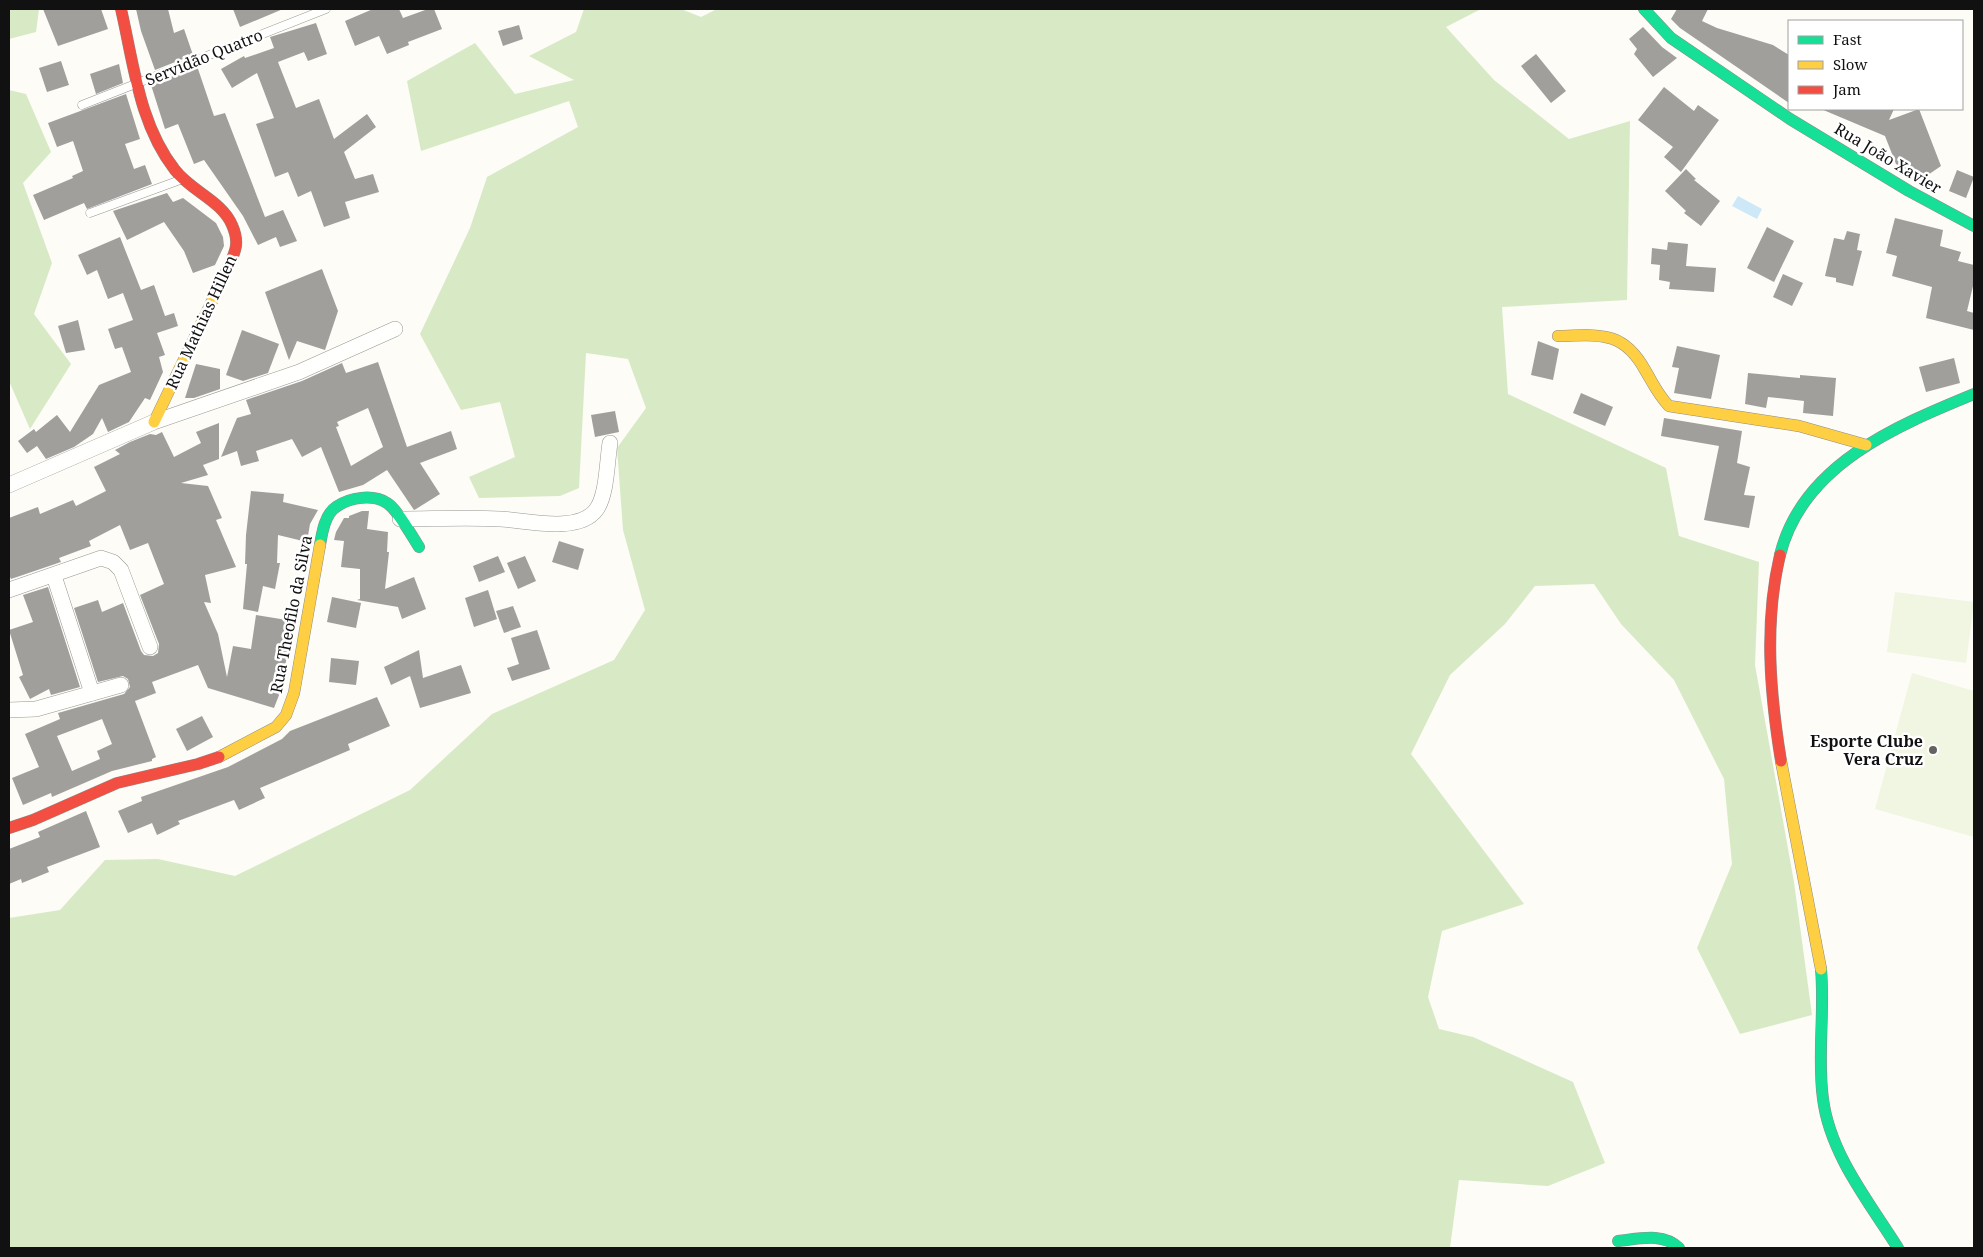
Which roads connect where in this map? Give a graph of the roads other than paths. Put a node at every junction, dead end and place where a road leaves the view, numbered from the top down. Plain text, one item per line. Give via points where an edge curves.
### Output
1 (121, 9) edge
2 (326, 9) edge
3 (1644, 9) edge
4 (138, 83) junction
5 (82, 105) dead end
6 (1793, 114) edge
7 (182, 179) junction
8 (90, 212) dead end
9 (1974, 226) edge
10 (395, 329) dead end
11 (1558, 336) dead end
12 (1974, 394) edge
13 (154, 422) junction
14 (610, 443) dead end
15 (1866, 445) junction
16 (9, 485) edge
17 (400, 519) junction
18 (419, 547) dead end
19 (54, 576) junction
20 (9, 590) edge
21 (150, 647) dead end
22 (121, 685) dead end
23 (92, 692) junction
24 (9, 710) edge
25 (9, 828) edge
26 (1618, 1241) dead end
27 (1679, 1248) edge
28 (1898, 1248) edge

1 - 4 street, Rua Mathias Hillen
2 - 4 lane, Servidão Quatro
3 - 6 street, Rua João Xavier via 1672,38
4 - 5 lane, Servidão Quatro
4 - 7 street, Rua Mathias Hillen via 146,116 158,145
6 - 9 street, Rua João Xavier via 1909,191
7 - 8 lane
7 - 13 street, Rua Mathias Hillen via 231,219 237,248
10 - 13 street via 299,372
11 - 15 street via 1611,336 1623,341 1637,353 1657,393 1668,406 1799,426
12 - 15 street
13 - 16 street
14 - 17 street via 601,502 595,512 584,520 546,524 501,518
15 - 28 street via 1824,477 1791,521 1772,593 1769,651 1775,724 1820,962 1823,1031 1820,1076 1827,1119 1852,1174
17 - 18 street, Rua Theofilo da Silva
17 - 25 street, Rua Theofilo da Silva via 389,504 375,498 360,498 335,507 323,527 294,693 286,715 276,728 224,755 117,783
19 - 20 street
19 - 21 street via 101,558 113,562 121,570
19 - 23 street
22 - 23 street
23 - 24 street via 36,709
26 - 27 street via 1667,1239

